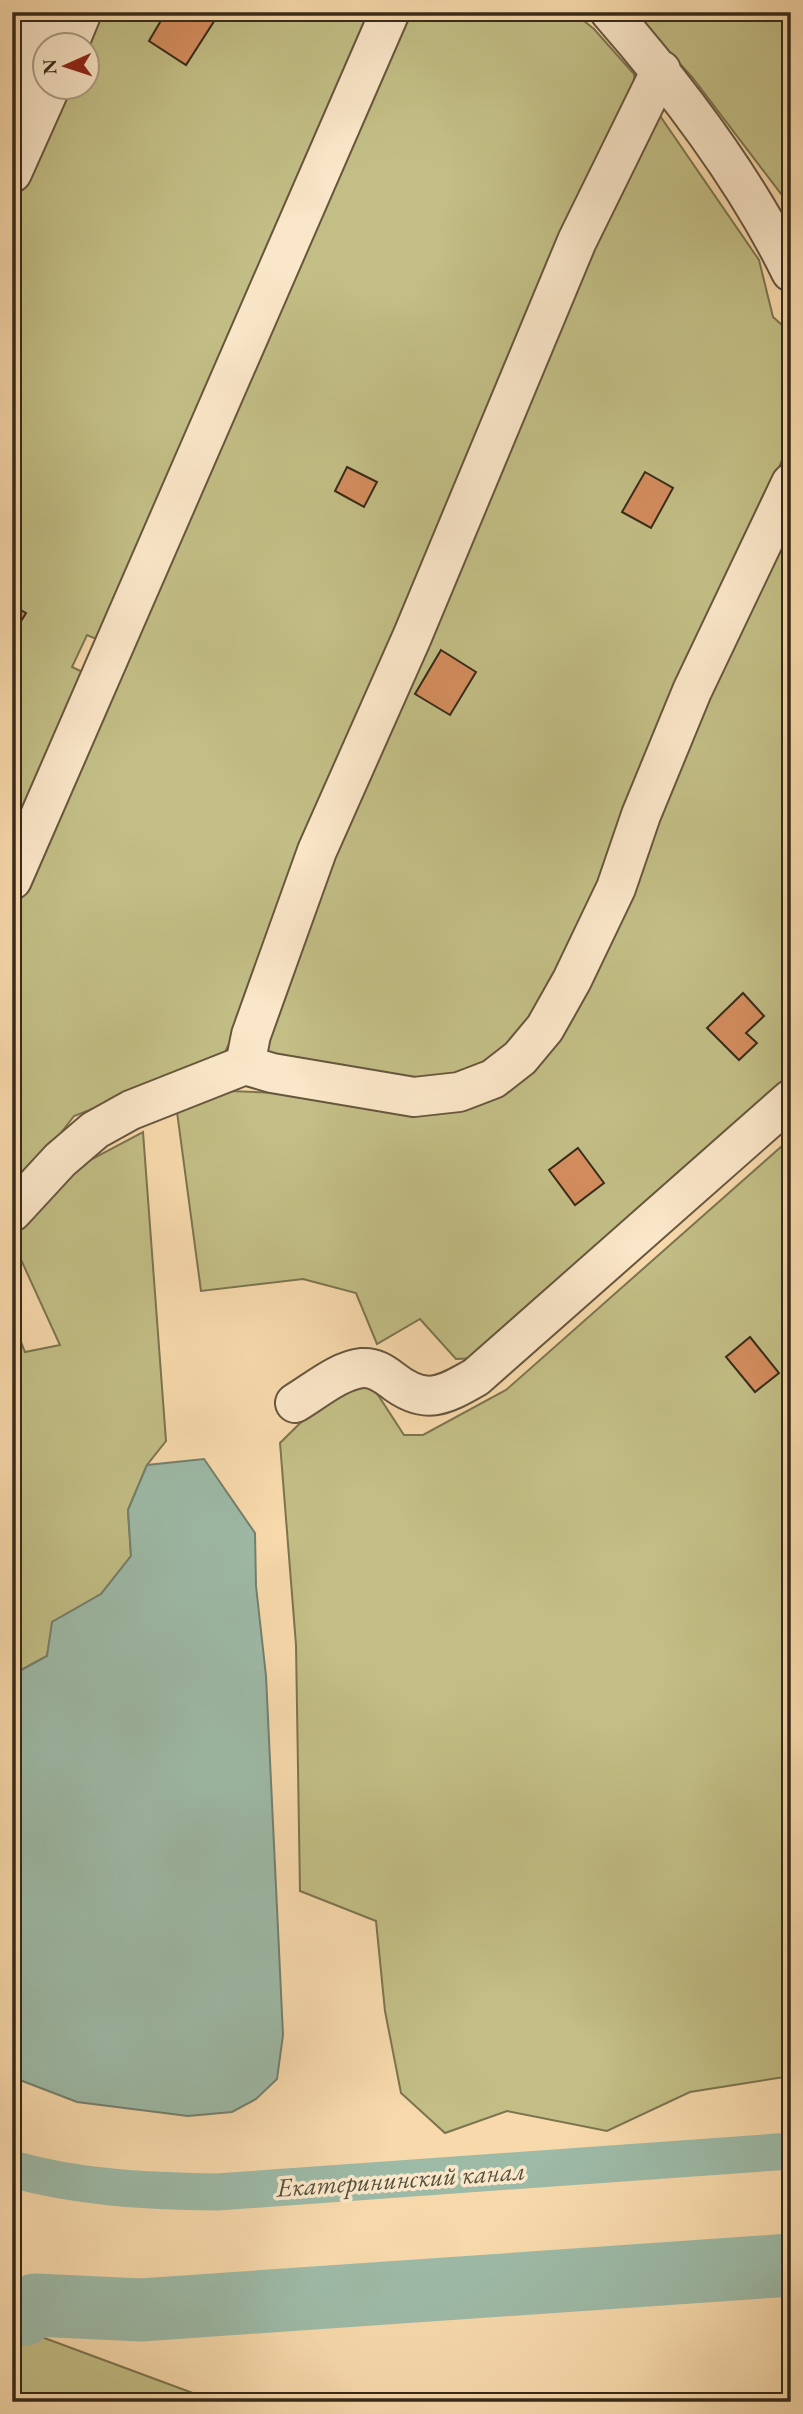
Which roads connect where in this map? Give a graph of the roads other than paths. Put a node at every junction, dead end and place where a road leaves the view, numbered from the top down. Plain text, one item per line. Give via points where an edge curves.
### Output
1 (45, 12) edge
2 (82, 12) edge
3 (390, 12) edge
4 (610, 12) edge
5 (74, 32) edge
6 (661, 70) junction
7 (12, 89) edge
8 (44, 102) edge
9 (12, 173) edge
10 (791, 272) edge
11 (791, 483) edge
12 (12, 880) edge
13 (245, 1065) junction
14 (791, 1099) edge
15 (12, 1212) edge
16 (295, 1403) dead end

1 - 7 street
2 - 5 street
3 - 12 street
4 - 6 street
6 - 10 street via 768,226
6 - 13 street via 577,241 317,851 251,1035
8 - 9 street
11 - 13 street via 692,691 599,923 545,1028 520,1058 493,1079 460,1092 414,1097
13 - 15 street via 131,1110 95,1130
14 - 16 street via 476,1377 444,1395 423,1397 366,1367 351,1370

